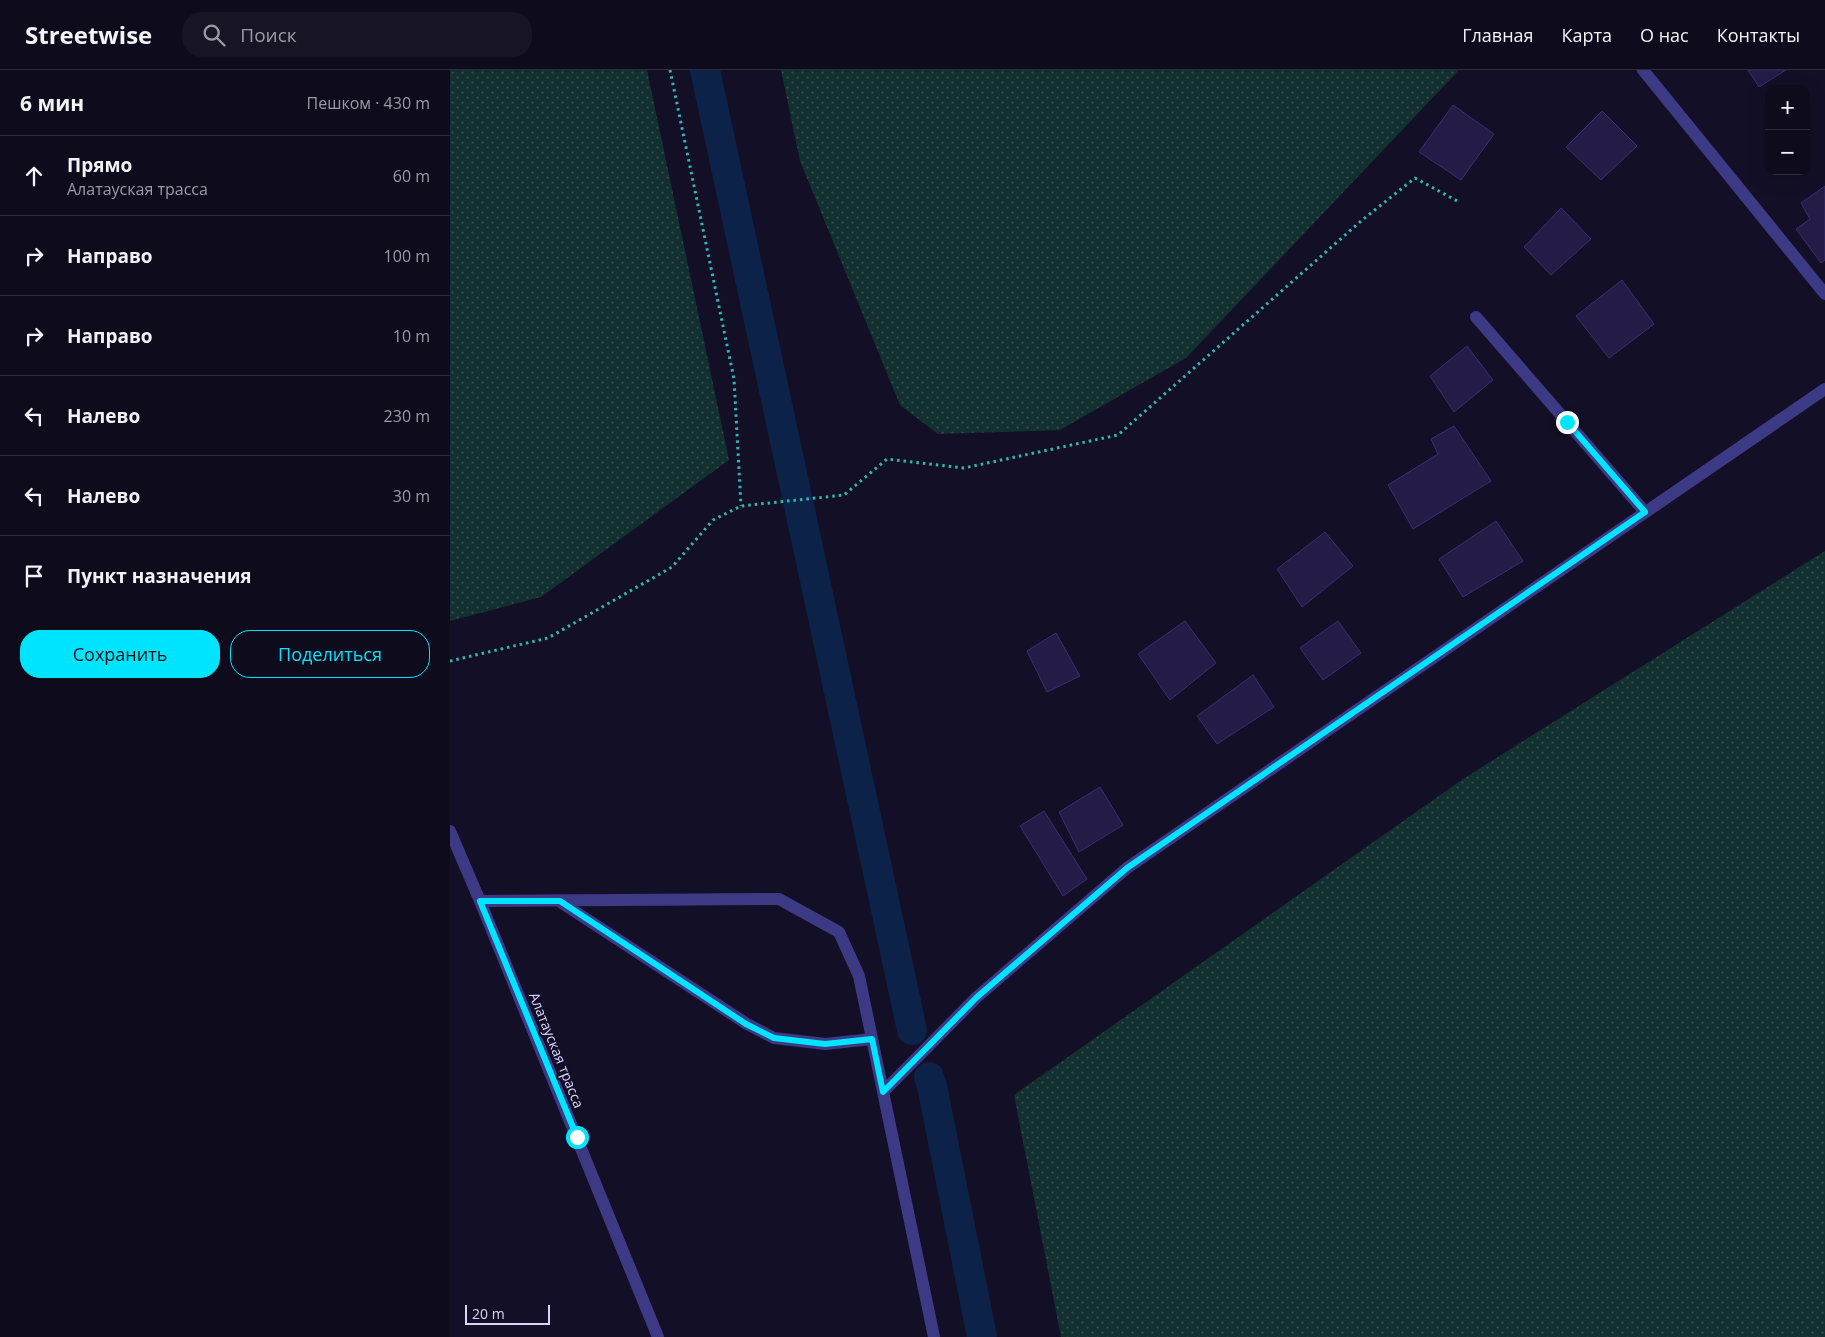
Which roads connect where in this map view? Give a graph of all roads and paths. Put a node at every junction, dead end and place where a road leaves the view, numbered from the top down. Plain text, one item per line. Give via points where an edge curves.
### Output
1 (670, 70) edge
2 (1642, 70) edge
3 (1459, 202) dead end
4 (1825, 294) edge
5 (1476, 317) dead end
6 (1825, 389) edge
7 (742, 506) junction
8 (1645, 512) junction
9 (450, 662) edge
10 (450, 831) edge
11 (480, 901) junction
12 (560, 901) junction
13 (872, 1039) junction
14 (883, 1092) junction
15 (658, 1337) edge
16 (934, 1337) edge

1 - 7 path via 734,379
2 - 4 street
3 - 7 path via 1415,178 1361,221 1118,435 964,468 887,459 844,495
5 - 8 street
6 - 8 street
7 - 9 path via 713,520 672,567 548,638
8 - 14 street via 1127,868 977,997
10 - 11 street, Алатауская трасса
11 - 12 street
11 - 15 street, Алатауская трасса
12 - 13 street via 746,1024 774,1038 825,1044
12 - 13 street via 779,899 840,932 858,976
13 - 14 street
14 - 16 street

